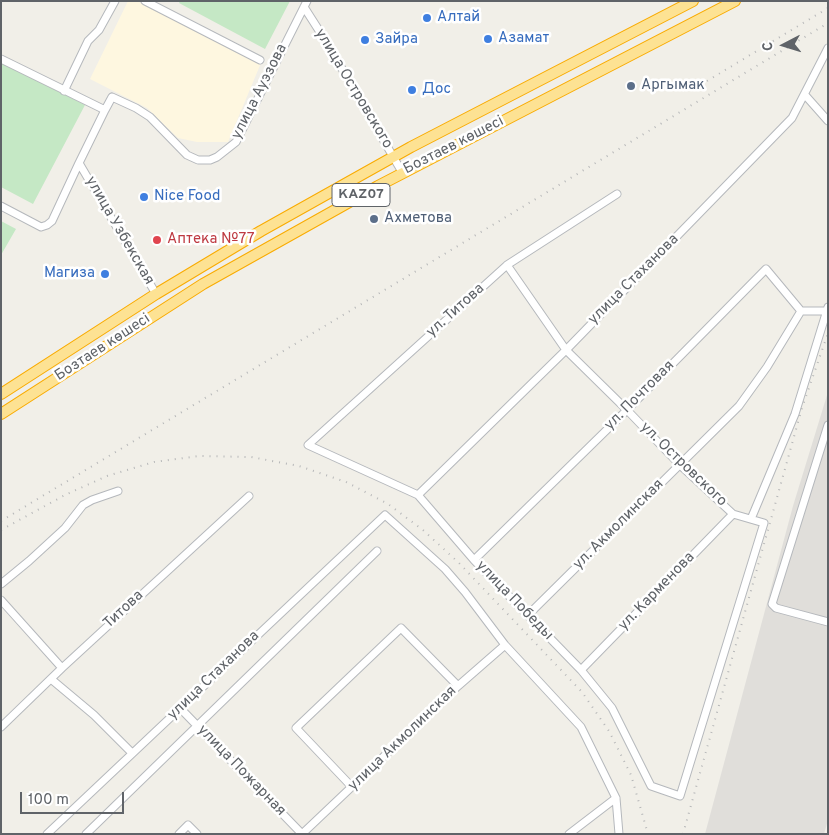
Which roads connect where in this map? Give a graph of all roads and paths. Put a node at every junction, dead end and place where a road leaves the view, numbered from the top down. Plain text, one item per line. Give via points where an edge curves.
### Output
1 (114, 1) edge
2 (145, 1) edge
3 (692, 1) edge
4 (735, 1) edge
5 (305, 4) edge
6 (828, 48) edge
7 (1, 59) edge
8 (260, 60) dead end
9 (64, 90) junction
10 (805, 94) junction
11 (105, 110) junction
12 (828, 121) edge
13 (394, 157) junction
14 (80, 163) junction
15 (402, 172) junction
16 (617, 194) dead end
17 (1, 206) edge
18 (506, 266) junction
19 (156, 294) junction
20 (827, 309) edge
21 (801, 311) junction
22 (566, 350) junction
23 (1, 394) edge
24 (627, 410) junction
25 (1, 414) edge
26 (828, 425) edge
27 (308, 446) joint
28 (680, 465) junction
29 (118, 491) dead end
30 (418, 495) junction
31 (249, 496) dead end
32 (732, 514) junction
33 (380, 518) joint
34 (751, 519) junction
35 (377, 551) dead end
36 (474, 560) junction
37 (1, 584) edge
38 (1, 600) edge
39 (528, 615) junction
40 (828, 622) edge
41 (505, 645) junction
42 (62, 668) junction
43 (581, 670) junction
44 (51, 679) junction
45 (458, 686) junction
46 (180, 708) junction
47 (1, 727) edge
48 (197, 727) junction
49 (132, 754) junction
50 (352, 787) junction
51 (616, 798) junction
52 (47, 834) edge
53 (86, 834) edge
54 (179, 834) edge
55 (197, 834) edge
56 (302, 834) edge
57 (569, 834) edge
58 (619, 834) edge

1 - 9 street via 99,30 88,41
2 - 8 street
3 - 13 highway, Бозтаев көшесі / KAZ07
4 - 15 highway, Бозтаев көшесі / KAZ07
5 - 11 street, улица Ауэзова via 236,142 217,157 198,160 187,155 150,117 136,108 112,98
5 - 13 street, улица Островского
6 - 10 street, улица Стаханова
7 - 9 street
9 - 11 street
10 - 12 street
10 - 22 street, улица Стаханова via 792,118
11 - 14 street, улица Узбекская
13 - 15 street, улица Островского
13 - 19 highway, Бозтаев көшесі / KAZ07 via 261,230
14 - 17 street via 48,225 41,226
14 - 19 street, улица Узбекская
15 - 25 highway, Бозтаев көшесі / KAZ07 via 203,284
16 - 18 street, ул. Титова
18 - 22 street, ул. Островского
18 - 27 street, ул. Титова
19 - 23 highway, Бозтаев көшесі / KAZ07
20 - 21 street
20 - 34 street via 795,414
21 - 24 street, ул. Почтовая via 766,269
21 - 28 street, ул. Акмолинская via 739,406
22 - 24 street, ул. Островского
22 - 30 street, улица Стаханова
24 - 28 street, ул. Островского
24 - 36 street, ул. Почтовая
26 - 40 street via 772,604 776,608
27 - 30 street, улица Победы
28 - 32 street, ул. Островского
28 - 39 street, ул. Акмолинская
29 - 37 street via 83,505 65,528
30 - 36 street, улица Победы
31 - 42 street, Титова
32 - 34 street, ул. Островского
32 - 43 street, ул. Карменова
33 - 41 street, улица Победы via 387,515 445,569
33 - 46 street, улица Стаханова
34 - 43 street, улица Победы via 764,523 680,796 651,786 612,708
35 - 48 street
36 - 39 street, улица Победы
38 - 42 street
39 - 43 street, улица Победы
41 - 45 street, улица Акмолинская
41 - 51 street, улица Победы via 581,727
42 - 44 street, Титова
44 - 47 street, Титова
44 - 49 street via 94,715
45 - 50 street, улица Акмолинская
45 - 50 street via 401,628 296,728
46 - 48 street, улица Пожарная
46 - 49 street, улица Стаханова
48 - 53 street
48 - 56 street, улица Пожарная
49 - 52 street, улица Стаханова
50 - 56 street, улица Акмолинская
51 - 57 street
51 - 58 street, улица Победы
54 - 55 street via 188,825

